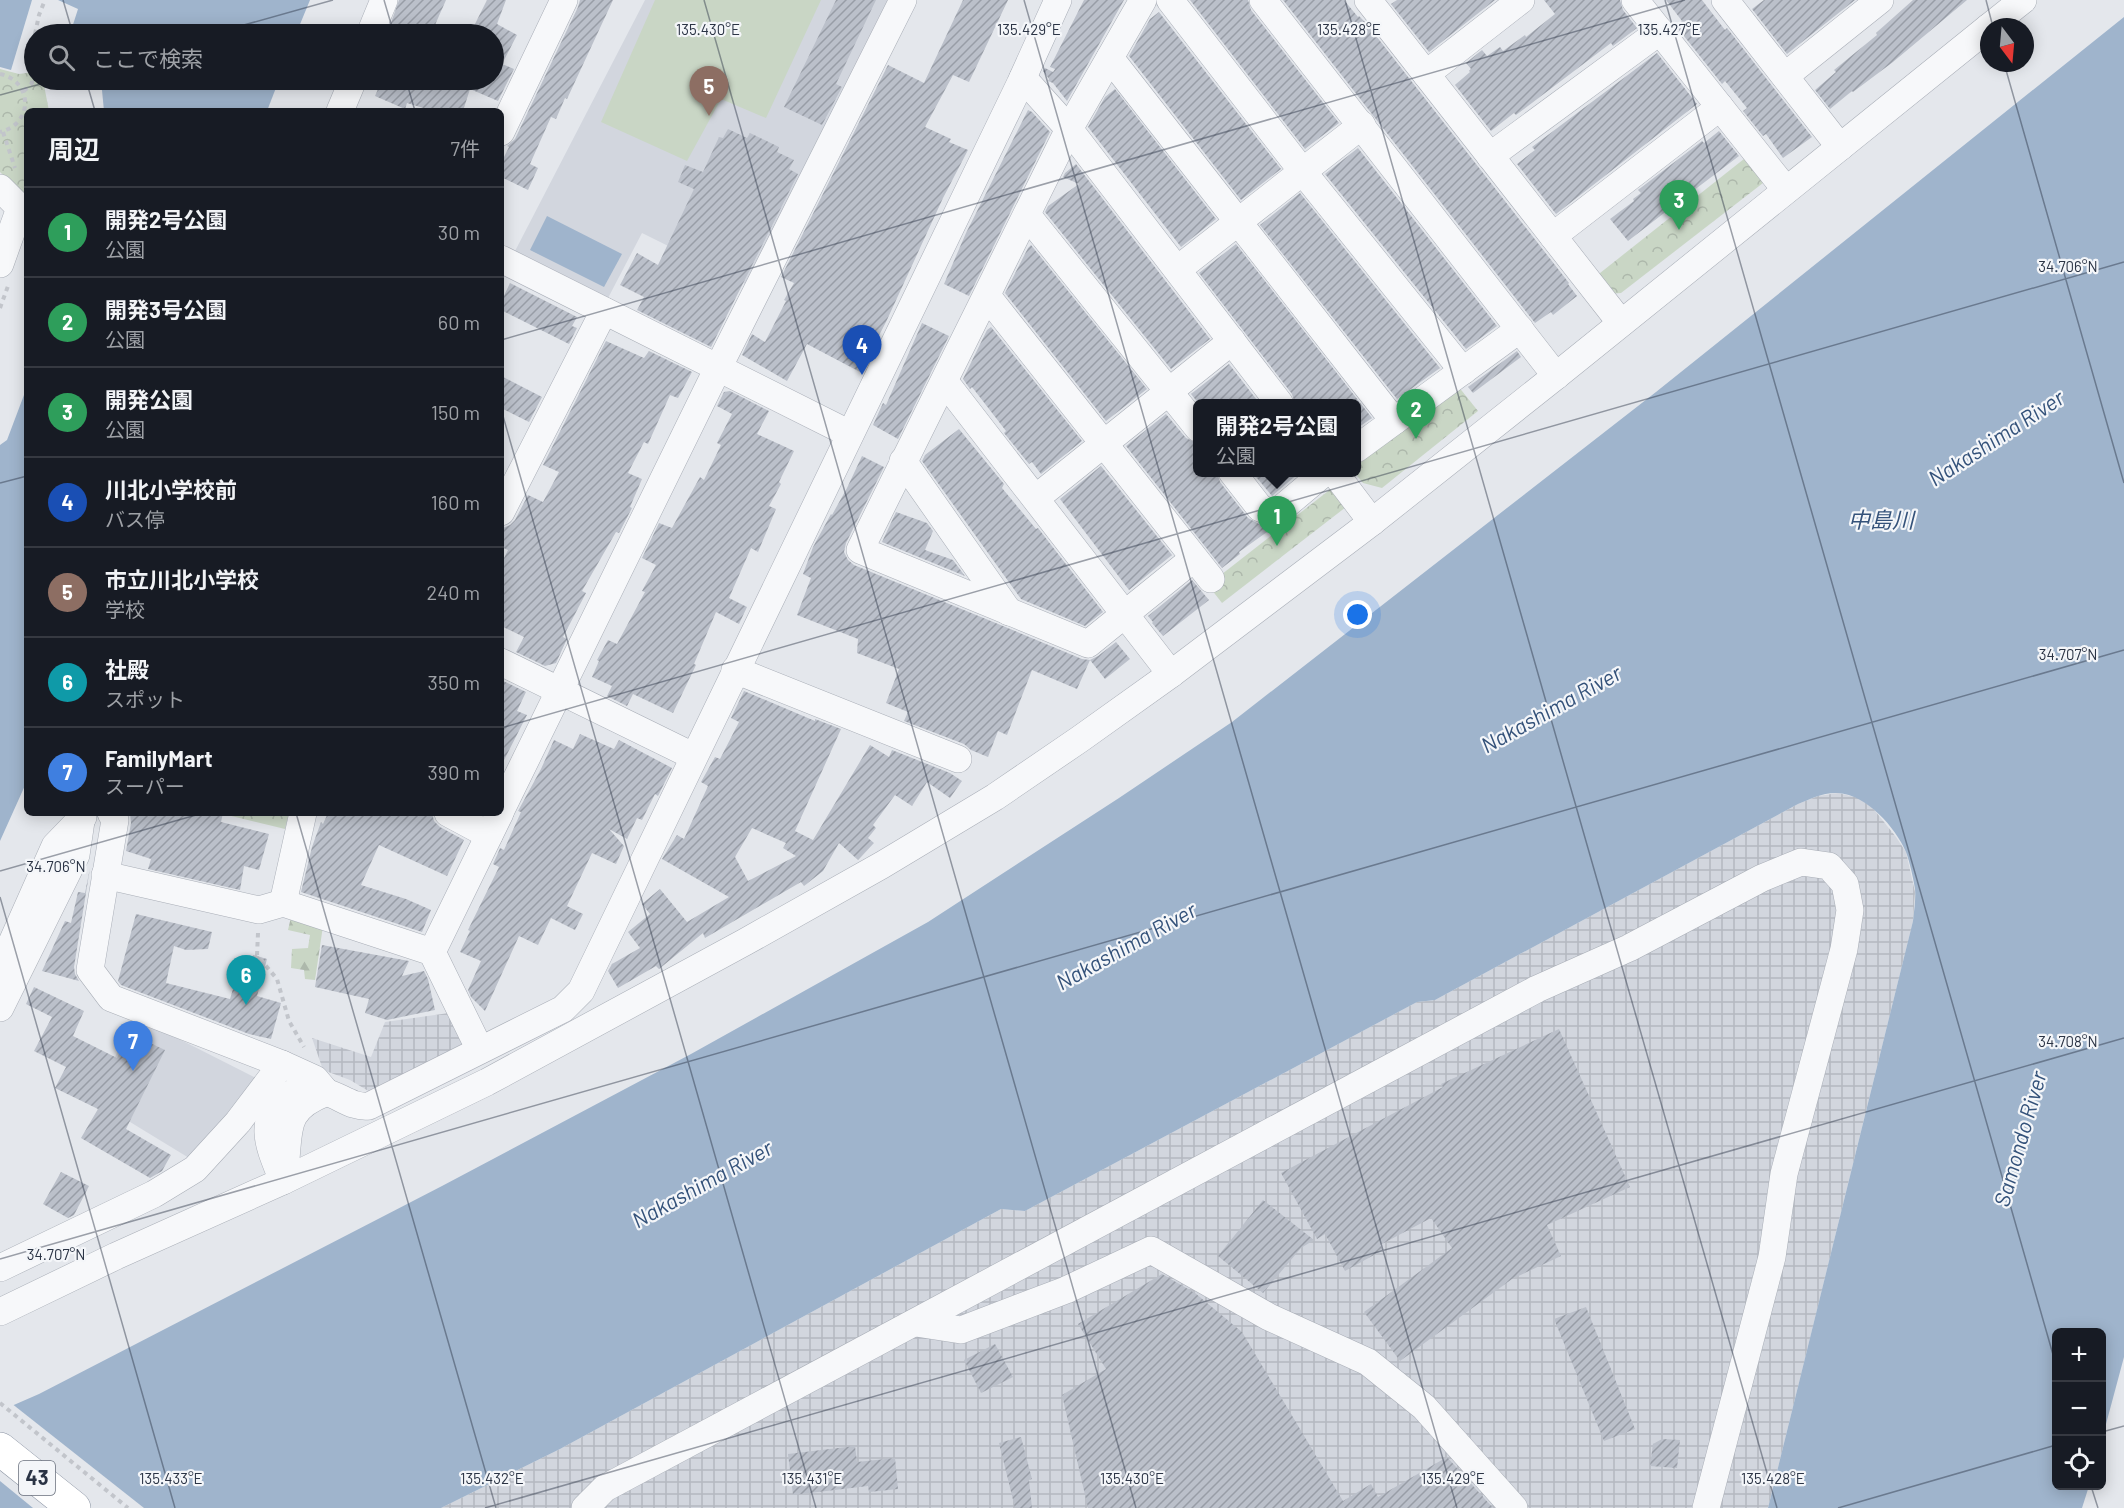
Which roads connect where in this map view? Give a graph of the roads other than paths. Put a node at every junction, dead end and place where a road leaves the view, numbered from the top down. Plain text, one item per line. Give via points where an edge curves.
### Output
1 (384, 0) edge
2 (564, 0) edge
3 (903, 0) edge
4 (1058, 0) edge
5 (1143, 0) edge
6 (1170, 0) edge
7 (1263, 0) edge
8 (1368, 0) edge
9 (1521, 0) edge
10 (1635, 0) edge
11 (1880, 0) edge
12 (2023, 0) edge
13 (1729, 1) edge
14 (2000, 18) edge
15 (374, 24) edge
16 (1660, 31) junction
17 (1980, 34) edge
18 (1110, 58) junction
19 (1426, 74) junction
20 (1785, 76) junction
21 (1023, 78) junction
22 (349, 90) edge
23 (1720, 107) junction
24 (341, 108) edge
25 (504, 126) edge
26 (1362, 126) junction
27 (1069, 129) junction
28 (1840, 147) junction
29 (1490, 156) junction
30 (1303, 172) junction
31 (8, 179) edge
32 (1786, 190) junction
33 (1027, 215) junction
34 (1239, 222) junction
35 (1553, 236) junction
36 (504, 261) edge
37 (0, 264) edge
38 (1178, 269) junction
39 (987, 296) junction
40 (604, 311) junction
41 (1621, 323) junction
42 (1520, 329) junction
43 (1232, 341) junction
44 (718, 368) junction
45 (1463, 371) junction
46 (1556, 376) junction
47 (945, 382) junction
48 (1169, 391) junction
49 (1276, 399) edge
50 (1394, 422) junction
51 (1193, 423) edge
52 (850, 434) junction
53 (1104, 444) junction
54 (1361, 445) edge
55 (903, 461) junction
56 (1236, 477) edge
57 (1319, 477) edge
58 (1338, 477) edge
59 (1036, 498) junction
60 (504, 506) edge
61 (1372, 522) junction
62 (1010, 612) junction
63 (1126, 614) junction
64 (504, 663) edge
65 (735, 670) junction
66 (1171, 674) junction
67 (560, 690) junction
68 (693, 756) junction
69 (958, 759) dead end
70 (504, 803) edge
71 (113, 816) edge
72 (302, 816) edge
73 (472, 816) edge
74 (83, 817) edge
75 (496, 819) edge
76 (105, 874) junction
77 (271, 907) junction
78 (432, 952) junction
79 (0, 969) edge
80 (0, 1008) edge
81 (480, 1050) junction
82 (282, 1064) junction
83 (327, 1092) junction
84 (238, 1122) junction
85 (268, 1125) junction
86 (283, 1181) junction
87 (0, 1268) edge
88 (0, 1312) edge
89 (916, 1323) junction
90 (0, 1449) edge
91 (74, 1508) edge
92 (585, 1508) edge
93 (1514, 1508) edge
94 (1706, 1508) edge

1 - 15 street
2 - 25 street
3 - 44 street
4 - 21 street
5 - 18 street
6 - 30 street
7 - 26 street
8 - 19 street
9 - 19 street
10 - 16 street
11 - 20 street
12 - 14 street
13 - 20 street
16 - 23 street
16 - 29 street
17 - 28 street
18 - 27 street
18 - 34 street
19 - 29 street
20 - 28 street
21 - 27 street
21 - 52 street
22 - 24 street
23 - 32 street
23 - 35 street
26 - 30 street
26 - 42 street
27 - 33 street
27 - 38 street
28 - 32 street
29 - 35 street
30 - 34 street
30 - 45 street
31 - 37 street via 20,208
32 - 41 street
33 - 39 street
33 - 48 street
34 - 38 street
34 - 50 street
35 - 41 street
36 - 40 street
38 - 43 street
39 - 47 street
39 - 53 street
40 - 44 street
40 - 60 street
41 - 46 street
42 - 45 street
42 - 46 street
43 - 48 street
43 - 49 street
44 - 52 street
44 - 67 street
45 - 50 street
46 - 61 street
47 - 55 street
47 - 59 street
48 - 51 street
48 - 53 street
50 - 54 street
52 - 65 street
53 - 59 street
53 - 63 street via 1202,569
55 - 62 street
55 - 62 street via 860,550
56 - 57 street via 1260,508 1275,514
58 - 61 street
59 - 63 street
61 - 66 street
62 - 63 street via 1088,645
63 - 66 street
64 - 67 street
65 - 68 street
65 - 69 street
66 - 86 street via 995,797 882,865 486,1082
67 - 68 street
67 - 70 street
68 - 81 street via 581,991 563,1009
71 - 76 street
72 - 77 street
73 - 75 street
74 - 79 street via 55,846
74 - 80 street via 76,855
75 - 78 street
76 - 77 street
76 - 82 street via 90,970 111,998
77 - 78 street
78 - 81 street
81 - 83 street via 369,1106 355,1105
82 - 83 street via 315,1079
82 - 84 street
83 - 85 street via 304,1089 290,1094 276,1105
83 - 86 street via 306,1102 291,1120
84 - 85 street via 257,1117
84 - 87 street via 195,1169 154,1194
85 - 86 street via 267,1133
86 - 88 street
89 - 92 street via 605,1488
89 - 93 street via 961,1330 1066,1290 1150,1250 1269,1317 1368,1362 1424,1407
89 - 94 street via 1537,989 1629,948 1762,878 1801,862 1829,866 1845,884 1851,910 1844,949 1784,1174 1772,1257
90 - 91 highway, 43

